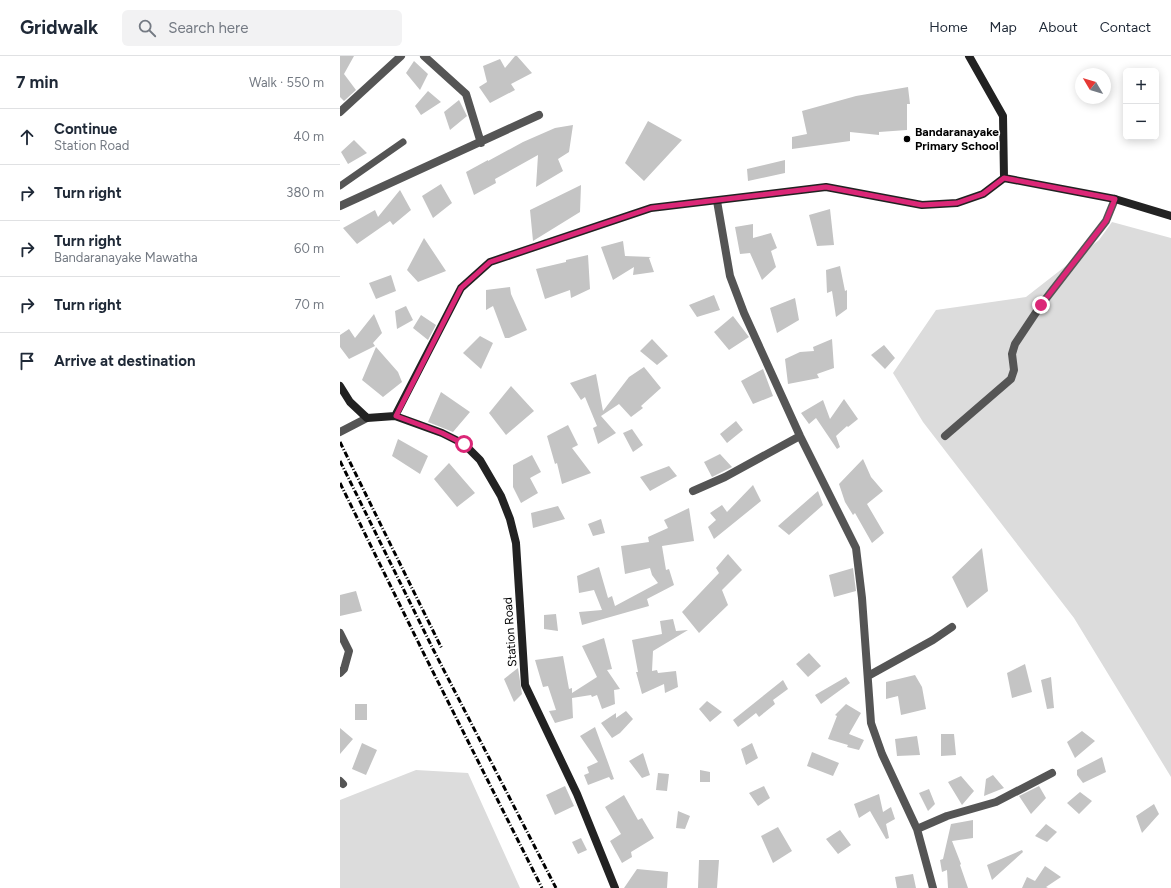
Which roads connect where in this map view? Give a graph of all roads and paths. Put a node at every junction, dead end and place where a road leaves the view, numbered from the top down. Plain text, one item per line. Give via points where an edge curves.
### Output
1 (401, 56) edge
2 (424, 56) edge
3 (969, 56) edge
4 (340, 112) edge
5 (539, 115) dead end
6 (403, 142) dead end
7 (481, 143) junction
8 (1004, 178) junction
9 (340, 186) edge
10 (1115, 199) junction
11 (717, 201) junction
12 (340, 206) edge
13 (1171, 216) edge
14 (340, 386) edge
15 (396, 416) junction
16 (367, 418) junction
17 (340, 432) edge
18 (800, 436) junction
19 (945, 436) dead end
20 (693, 491) dead end
21 (952, 627) dead end
22 (340, 633) edge
23 (340, 673) edge
24 (868, 676) junction
25 (1052, 773) dead end
26 (917, 829) junction
27 (616, 888) edge
28 (933, 888) edge

1 - 4 street
2 - 7 street via 466,94
3 - 8 street via 1003,116
5 - 7 street
6 - 9 lane
7 - 12 street
8 - 10 street
8 - 11 street via 983,194 957,203 922,205 826,187
10 - 13 street
10 - 19 street via 1106,221 1041,305 1015,344 1011,379
11 - 15 street via 651,208 490,262 461,288
11 - 18 street via 730,276 744,313
14 - 16 street via 350,402
15 - 16 street
15 - 27 street, Station Road via 464,444 480,460 501,496 516,543 525,684
16 - 17 street
18 - 20 street via 725,477
18 - 24 street via 856,548
21 - 24 street
22 - 23 street via 349,651 344,669
24 - 26 street via 871,723 882,754
25 - 26 street via 996,802 947,816
26 - 28 street

